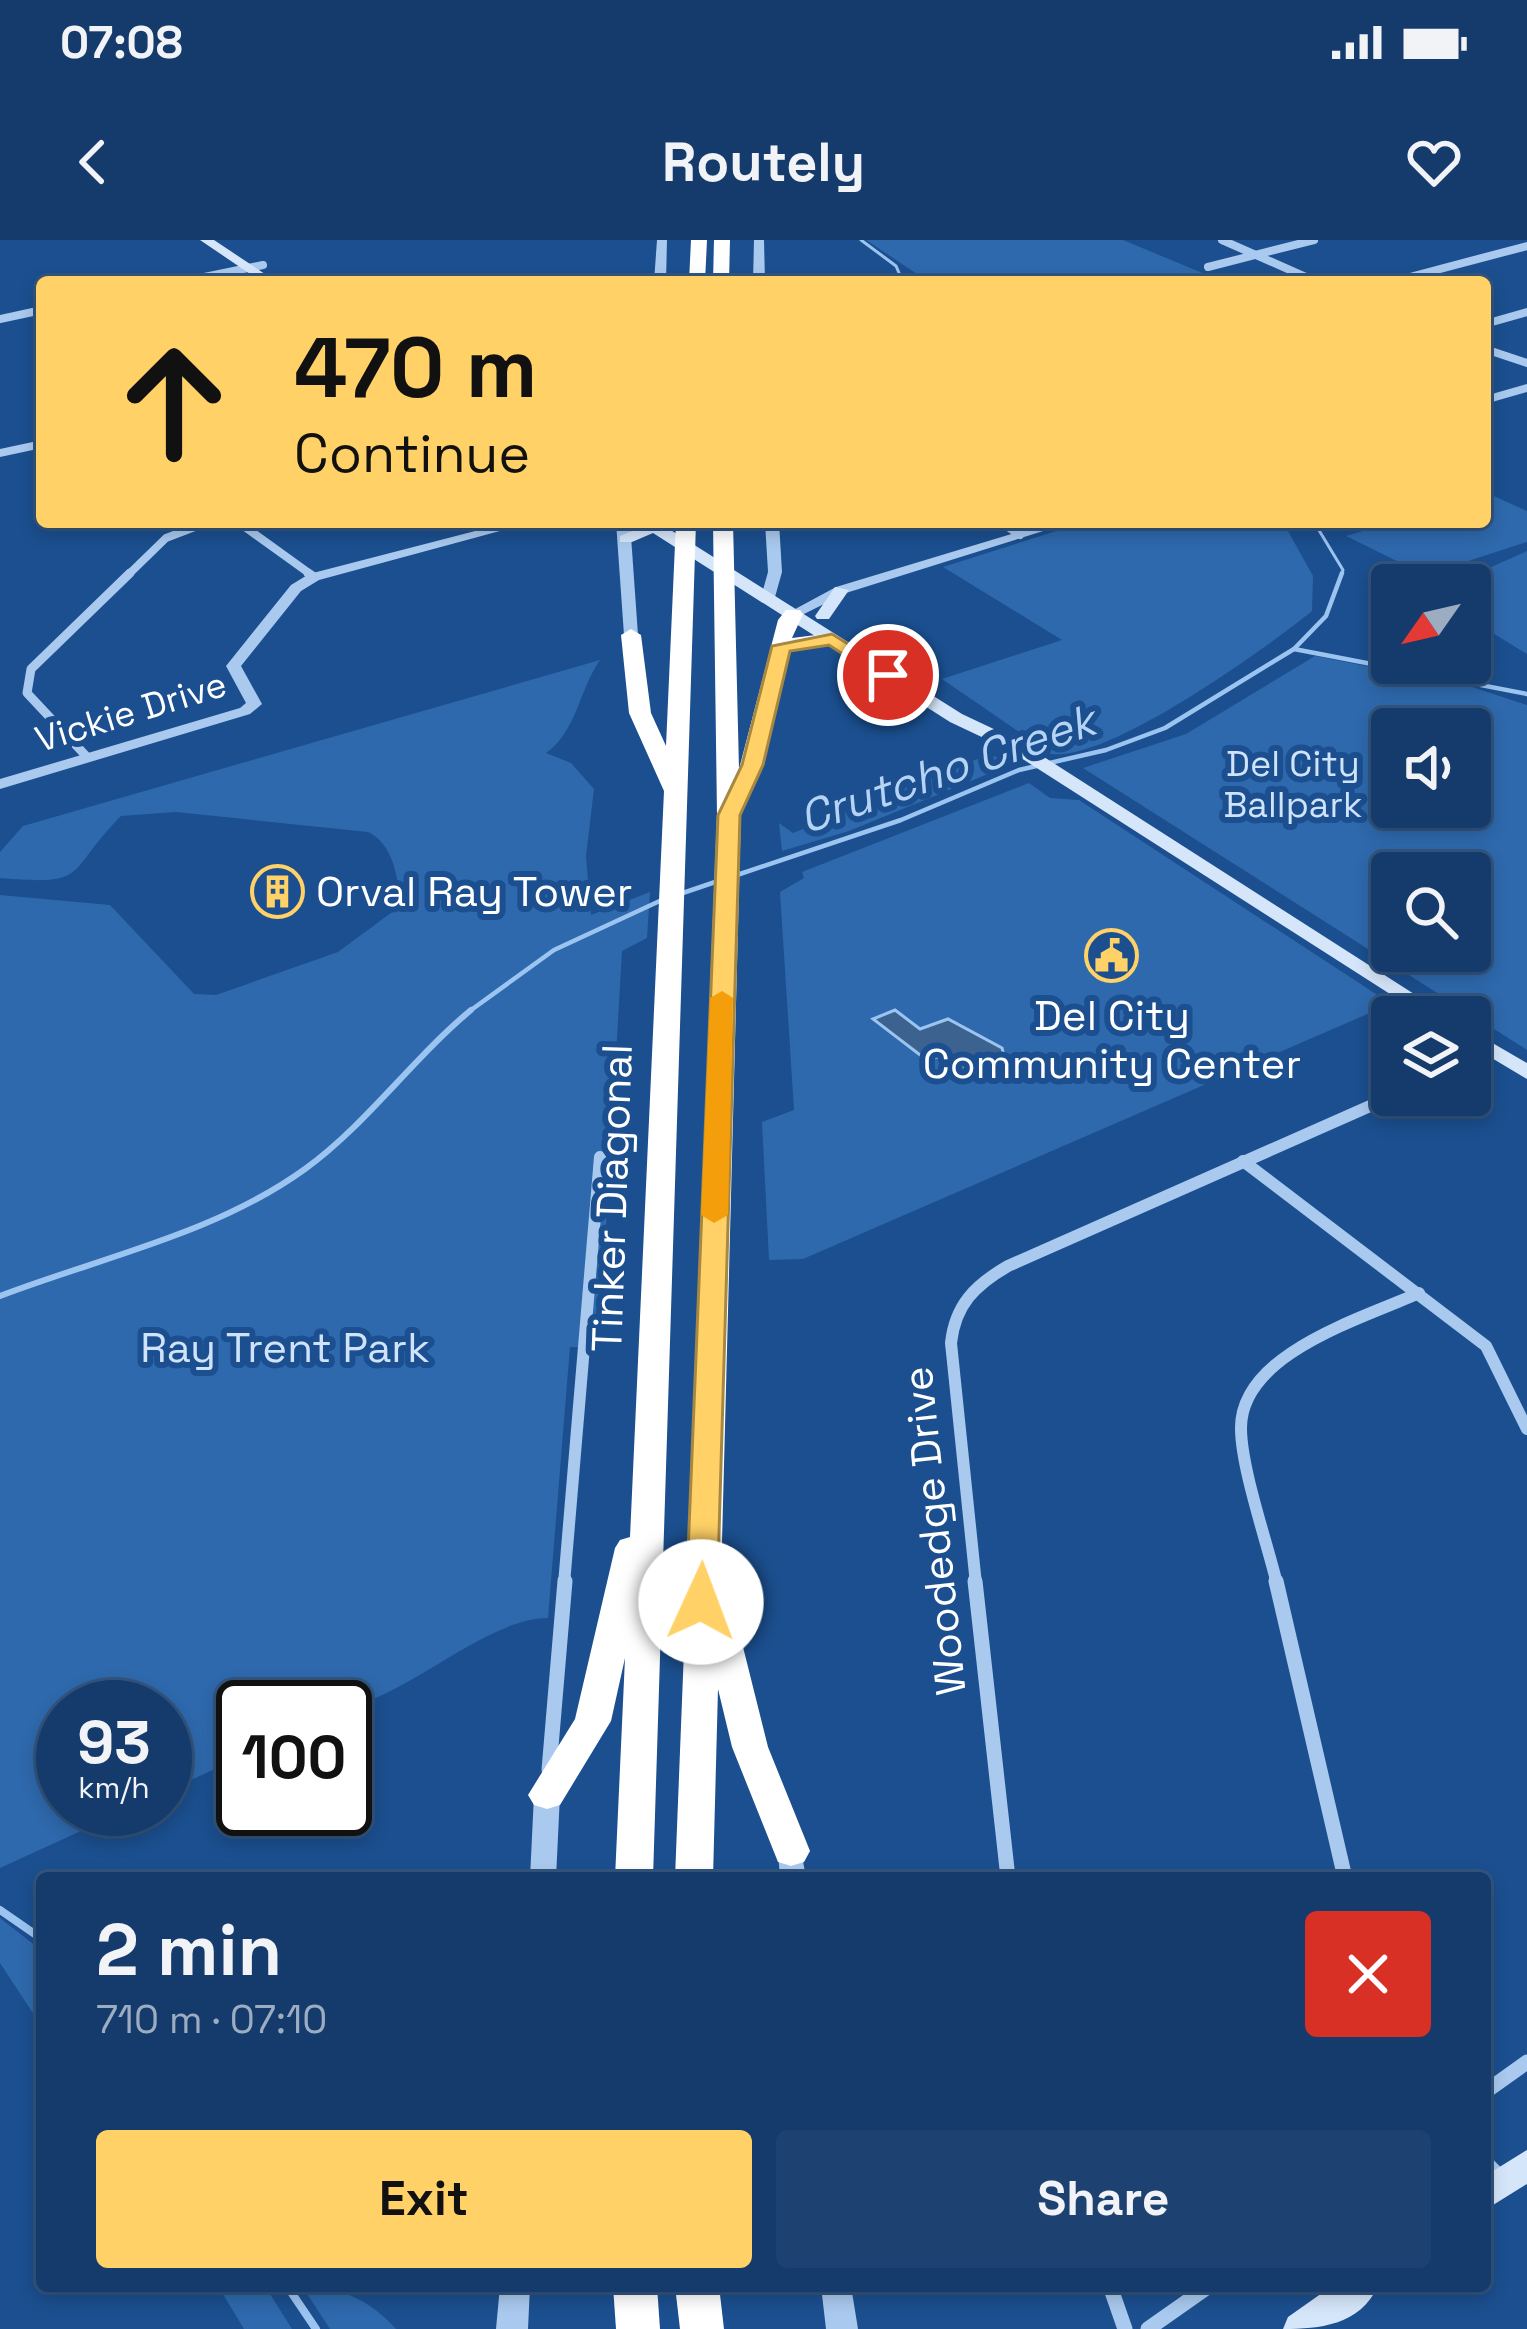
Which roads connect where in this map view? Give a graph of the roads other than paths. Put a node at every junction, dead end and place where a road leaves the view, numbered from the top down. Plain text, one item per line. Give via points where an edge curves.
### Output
1 (662, 240) edge
2 (699, 240) edge
3 (722, 240) edge
4 (759, 240) edge
5 (1222, 240) edge
6 (1314, 240) edge
7 (218, 241) edge
8 (1527, 246) edge
9 (1255, 255) junction
10 (256, 266) junction
11 (1208, 267) dead end
12 (208, 276) edge
13 (265, 276) edge
14 (278, 276) edge
15 (660, 276) edge
16 (697, 276) edge
17 (721, 276) edge
18 (759, 276) edge
19 (1303, 276) edge
20 (1414, 276) edge
21 (36, 311) edge
22 (1527, 312) edge
23 (0, 319) edge
24 (1491, 322) edge
25 (1491, 351) edge
26 (1527, 363) edge
27 (1527, 388) edge
28 (1491, 398) edge
29 (36, 445) edge
30 (0, 453) edge
31 (192, 528) edge
32 (246, 528) edge
33 (503, 528) edge
34 (664, 528) edge
35 (686, 528) edge
36 (723, 528) edge
37 (772, 528) edge
38 (1009, 528) edge
39 (1046, 528) edge
40 (624, 530) edge
41 (1020, 536) junction
42 (314, 577) junction
43 (770, 590) junction
44 (841, 590) junction
45 (799, 609) junction
46 (823, 616) junction
47 (632, 635) joint
48 (832, 639) junction
49 (781, 646) junction
50 (902, 676) junction
51 (87, 758) junction
52 (0, 784) edge
53 (676, 794) junction
54 (729, 815) junction
55 (1407, 996) edge
56 (1491, 1050) edge
57 (1494, 1052) junction
58 (1491, 1053) edge
59 (1527, 1073) edge
60 (1371, 1105) edge
61 (600, 1157) dead end
62 (1243, 1161) junction
63 (1419, 1293) junction
64 (1527, 1429) edge
65 (648, 1478) junction
66 (703, 1556) junction
67 (547, 1796) junction
68 (792, 1864) edge
69 (543, 1872) edge
70 (634, 1872) edge
71 (694, 1872) edge
72 (1007, 1872) edge
73 (1344, 1872) edge
74 (1527, 2062) edge
75 (1491, 2088) edge
76 (515, 2292) edge
77 (635, 2292) edge
78 (698, 2292) edge
79 (837, 2292) edge
80 (1112, 2292) edge
81 (1200, 2292) edge
82 (1352, 2292) edge
83 (512, 2329) edge
84 (638, 2329) edge
85 (702, 2329) edge
86 (842, 2329) edge
87 (1125, 2329) edge
88 (1148, 2329) edge
89 (1301, 2329) edge

1 - 15 street
2 - 16 highway
3 - 17 highway
4 - 18 street
5 - 9 street
6 - 9 street
7 - 10 main road
8 - 20 street
9 - 11 street
9 - 19 street
10 - 12 street
10 - 13 main road
10 - 14 main road
21 - 23 street
22 - 24 street
25 - 26 street
27 - 28 street
29 - 30 street
31 - 51 street via 166,538 24,683
32 - 42 street
33 - 42 street, Vickie Drive
34 - 43 main road
35 - 53 highway, Tinker Diagonal
36 - 54 highway
37 - 43 street
38 - 41 street
39 - 41 street
40 - 47 street
41 - 44 street
42 - 51 street, Vickie Drive via 280,604 233,666 254,704
43 - 45 main road
44 - 45 street
44 - 46 main road
45 - 46 main road
45 - 48 main road
45 - 49 highway via 785,624
46 - 50 main road
47 - 53 highway via 640,713
48 - 49 highway
48 - 50 main road
49 - 54 highway via 753,765
50 - 55 main road
51 - 52 street, Vickie Drive
53 - 65 highway, Tinker Diagonal
54 - 66 highway
56 - 57 main road
57 - 58 street
57 - 59 main road
60 - 62 street, Woodedge Drive
61 - 67 street, Tinker Diagonal
62 - 63 street
62 - 72 street, Woodedge Drive via 978,1282 949,1330
63 - 64 street via 1486,1346
63 - 73 street via 1262,1376 1241,1428
65 - 67 highway via 593,1720
65 - 70 highway, Tinker Diagonal
66 - 68 highway via 750,1747
66 - 71 highway
67 - 69 street, Tinker Diagonal
74 - 75 street
76 - 83 street
77 - 84 highway
78 - 85 highway
79 - 86 street
80 - 87 street
81 - 88 street
82 - 89 main road

